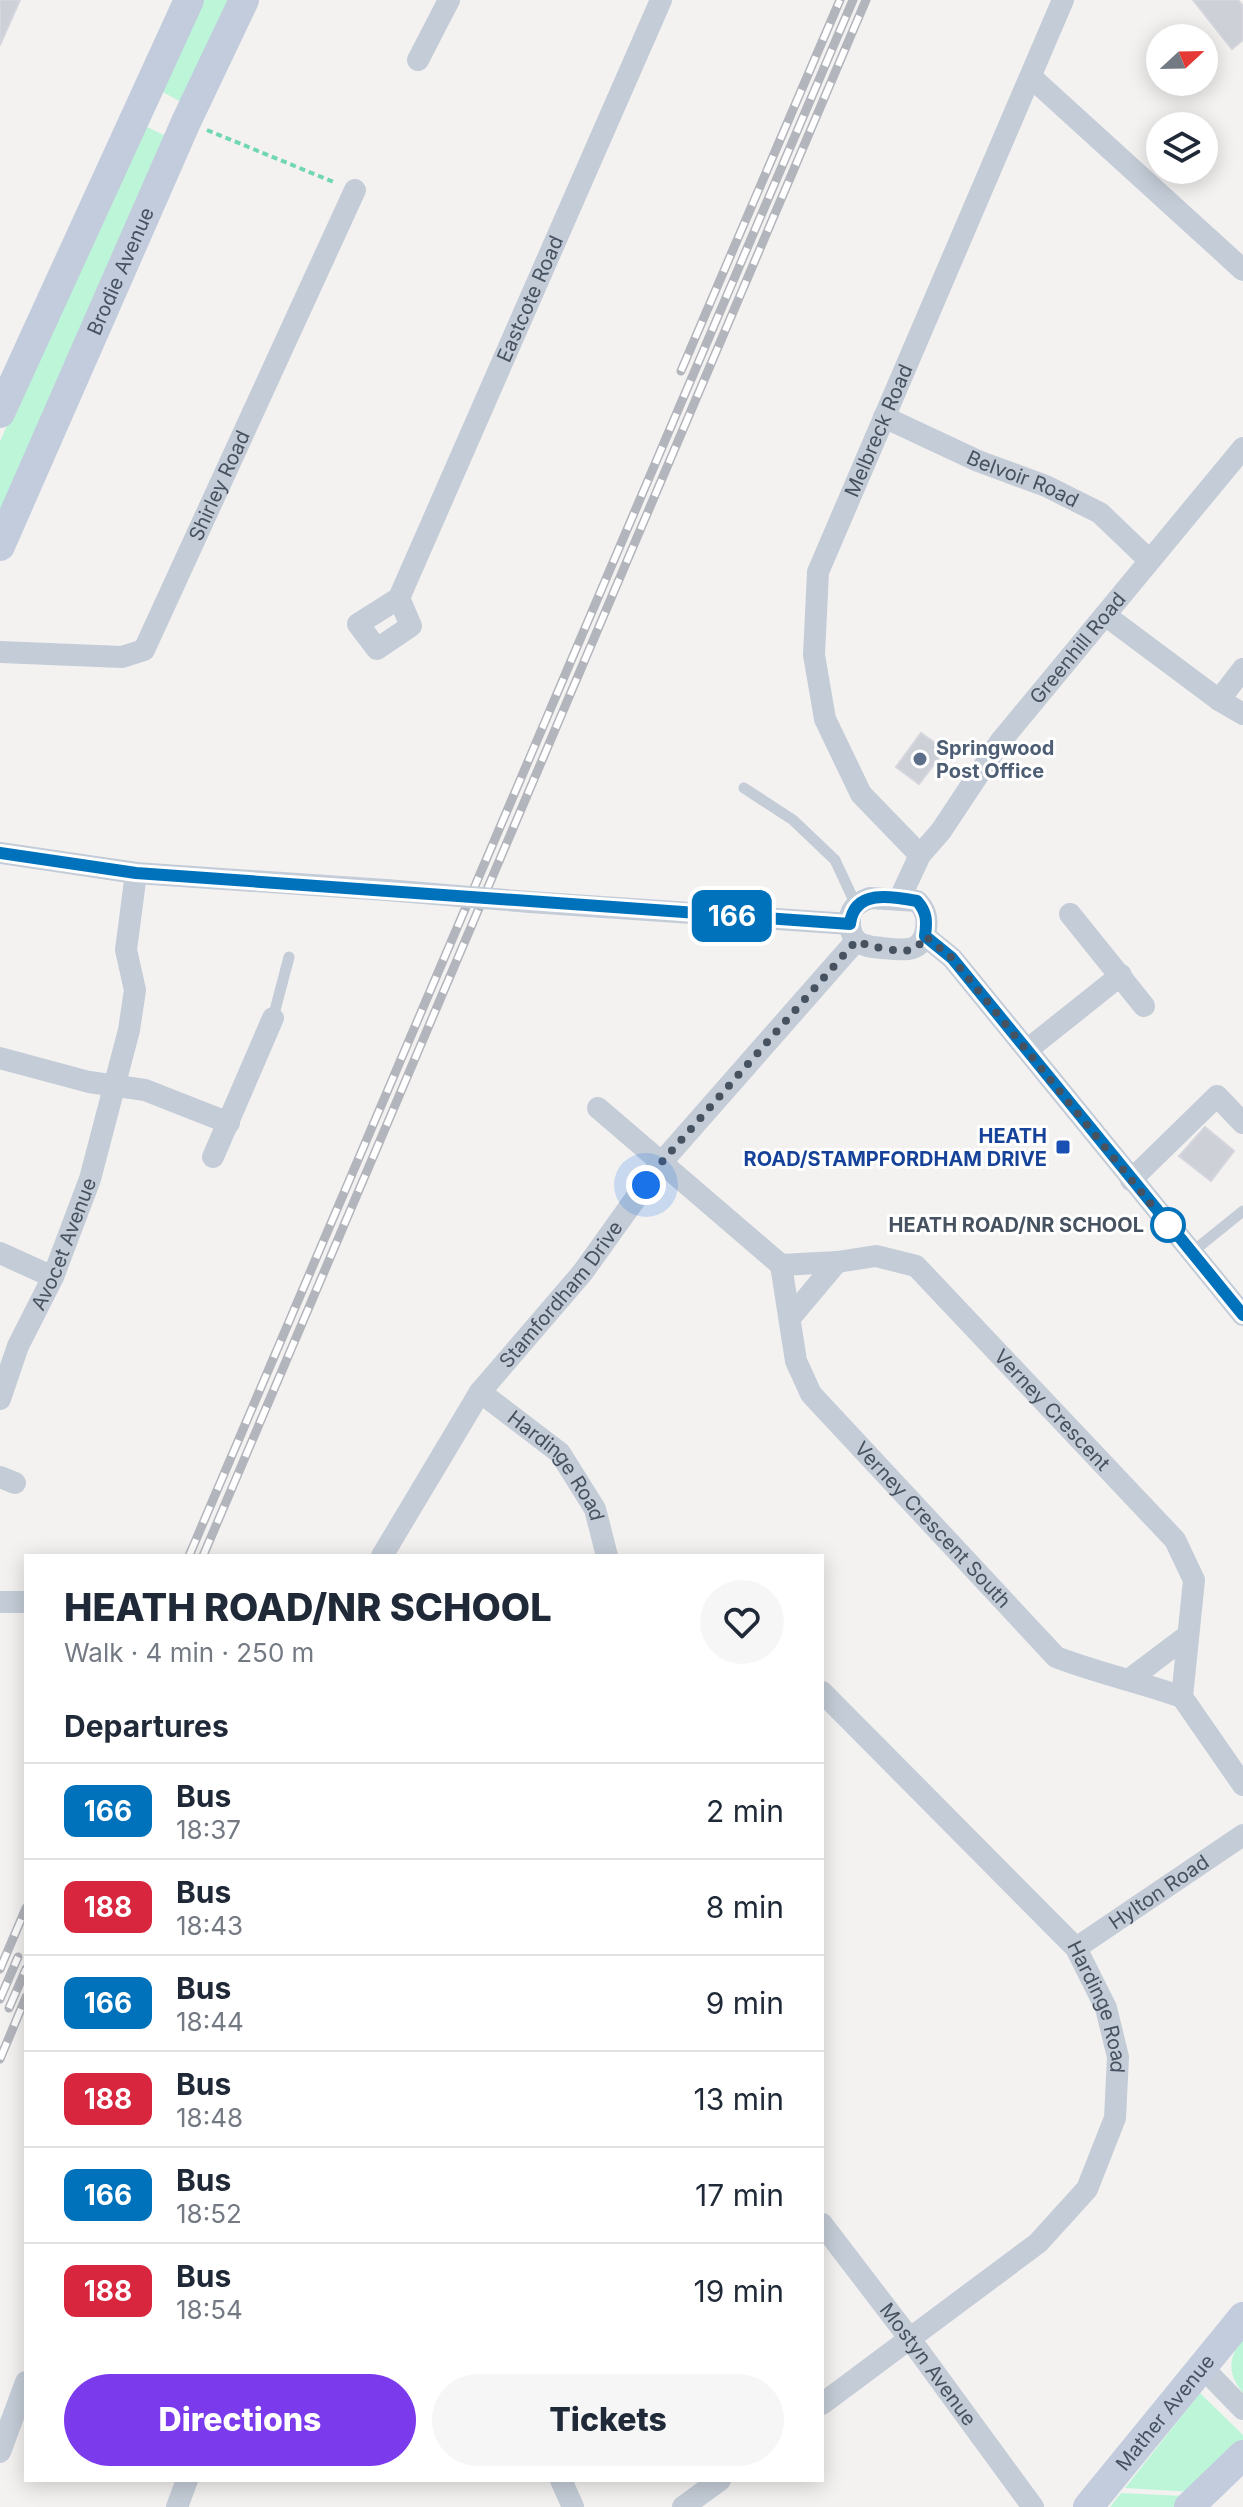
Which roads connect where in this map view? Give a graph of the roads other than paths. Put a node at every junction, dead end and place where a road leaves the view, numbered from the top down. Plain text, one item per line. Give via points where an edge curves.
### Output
1 (189, 0) edge
2 (244, 0) edge
3 (449, 0) edge
4 (661, 0) edge
5 (1063, 0) edge
6 (418, 60) dead end
7 (1031, 77) junction
8 (142, 100) junction
9 (186, 122) junction
10 (355, 190) road end
11 (1243, 270) edge
12 (0, 413) edge
13 (884, 417) junction
14 (1243, 448) edge
15 (0, 546) edge
16 (1149, 560) junction
17 (399, 598) dead end
18 (1105, 615) junction
19 (0, 652) edge
20 (1243, 669) edge
21 (1219, 700) junction
22 (1243, 714) edge
23 (744, 788) dead end
24 (0, 853) edge
25 (920, 855) junction
26 (136, 873) junction
27 (900, 898) junction
28 (1070, 914) dead end
29 (854, 923) junction
30 (925, 936) junction
31 (289, 957) dead end
32 (1121, 975) junction
33 (1144, 1006) dead end
34 (273, 1018) joint
35 (1027, 1050) junction
36 (0, 1058) edge
37 (114, 1086) junction
38 (598, 1108) dead end
39 (229, 1123) junction
40 (1243, 1123) edge
41 (213, 1157) dead end
42 (661, 1163) junction
43 (1131, 1180) junction
44 (1243, 1211) edge
45 (0, 1253) edge
46 (1191, 1253) junction
47 (837, 1262) junction
48 (781, 1265) junction
49 (53, 1277) junction
50 (1243, 1315) edge
51 (790, 1318) junction
52 (480, 1392) junction
53 (0, 1399) edge
54 (383, 1554) edge
55 (606, 1554) edge
56 (0, 1602) edge
57 (24, 1602) edge
58 (1187, 1636) junction
59 (1130, 1679) junction
60 (824, 1694) edge
61 (1182, 1697) junction
62 (1243, 1785) edge
63 (1243, 1835) edge
64 (1076, 1948) junction
65 (824, 2227) edge
66 (1243, 2317) edge
67 (910, 2339) junction
68 (1203, 2368) junction
69 (24, 2387) edge
70 (824, 2403) edge
71 (1243, 2409) edge
72 (0, 2452) edge
73 (1243, 2455) edge
74 (186, 2482) edge
75 (562, 2482) edge
76 (717, 2482) edge
77 (177, 2507) edge
78 (573, 2507) edge
79 (683, 2507) edge
80 (1033, 2507) edge
81 (1088, 2507) edge
82 (1189, 2507) edge

1 - 8 street
2 - 9 street, Brodie Avenue
3 - 6 street
4 - 17 street, Eastcote Road
5 - 7 street, Melbreck Road
7 - 11 street
7 - 13 street, Melbreck Road
8 - 9 street
8 - 12 street
9 - 15 street, Brodie Avenue
10 - 19 street, Shirley Road via 144,650 122,657
13 - 16 street, Belvoir Road via 1100,513
13 - 25 street, Melbreck Road via 818,572 814,655 825,719 861,794
14 - 16 street, Greenhill Road
16 - 18 street, Greenhill Road
18 - 21 street
18 - 25 street, Greenhill Road via 1000,742
20 - 21 street
21 - 22 street
23 - 29 lane via 793,820 835,860
24 - 26 street
25 - 27 street, Greenhill Road
26 - 29 street, bridge
26 - 37 street, Avocet Avenue via 126,950 135,990
27 - 29 street via 870,898
27 - 30 street via 924,908
28 - 32 street
29 - 30 street via 868,946 909,950
29 - 42 street, Stamfordham Drive
30 - 35 street via 952,958
31 - 34 lane
32 - 33 street
32 - 35 street
34 - 39 street
35 - 43 street
36 - 37 street
37 - 39 street via 145,1090
37 - 49 street, Avocet Avenue via 90,1179
38 - 42 street
39 - 41 street
40 - 43 street via 1217,1096
42 - 48 street
42 - 52 street, Stamfordham Drive via 583,1272
43 - 46 street
44 - 46 lane
45 - 49 street
46 - 50 street
47 - 48 street, Verney Crescent
47 - 51 street
47 - 58 street, Verney Crescent via 876,1256 916,1266 1175,1540 1194,1580
48 - 51 street, Verney Crescent South
49 - 53 street, Avocet Avenue via 18,1346
51 - 59 street, Verney Crescent South via 796,1361 811,1394 1056,1657
52 - 54 street, Stamfordham Drive
52 - 55 street, Hardinge Road via 560,1453 595,1509
56 - 57 street
58 - 59 street
58 - 61 street, Verney Crescent
59 - 61 street, Verney Crescent South
60 - 64 street, Hardinge Road
61 - 62 street
63 - 64 street, Hylton Road
64 - 67 street, Hardinge Road via 1106,2008 1118,2057 1115,2118 1087,2189 1038,2243
65 - 67 street, Mostyn Avenue
66 - 68 street, Mather Avenue
67 - 70 street, Hardinge Road
67 - 80 street, Mostyn Avenue
68 - 71 street
68 - 81 street, Mather Avenue
69 - 72 street
73 - 82 street
74 - 77 street
75 - 78 street
76 - 79 street

